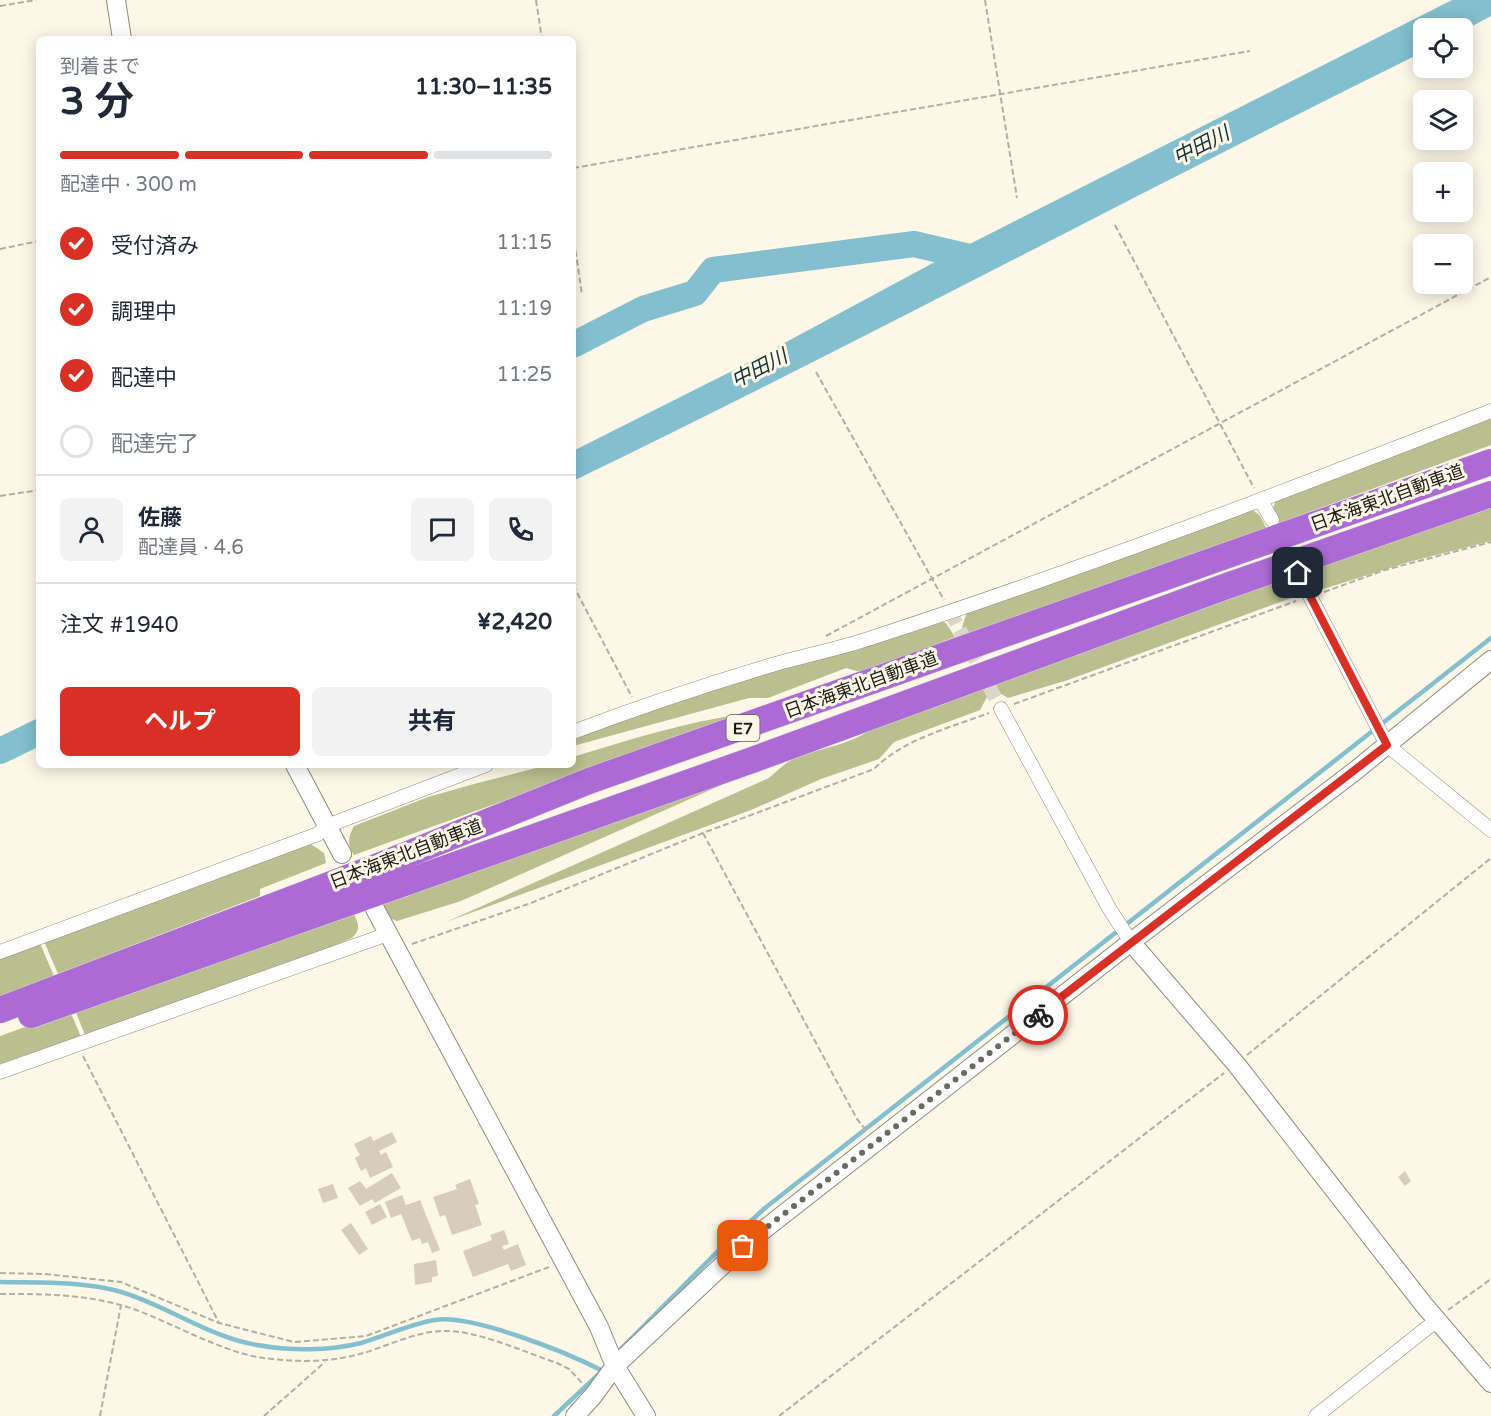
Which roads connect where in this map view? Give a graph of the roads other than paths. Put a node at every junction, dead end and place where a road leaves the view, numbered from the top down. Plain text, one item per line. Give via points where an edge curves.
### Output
1 (116, 0) edge
2 (122, 36) edge
3 (1491, 411) edge
4 (1491, 460) edge
5 (1491, 494) edge
6 (1261, 501) junction
7 (1272, 520) dead end
8 (1298, 573) dead end
9 (1491, 660) edge
10 (1001, 709) tunnel mouth
11 (576, 731) edge
12 (1387, 745) junction
13 (297, 768) edge
14 (478, 768) edge
15 (327, 826) junction
16 (1491, 830) edge
17 (342, 854) dead end
18 (375, 909) dead end
19 (388, 934) junction
20 (1131, 942) junction
21 (0, 952) edge
22 (0, 1010) edge
23 (0, 1026) edge
24 (0, 1072) edge
25 (1437, 1320) junction
26 (615, 1365) junction
27 (1491, 1383) edge
28 (575, 1416) edge
29 (646, 1416) edge
30 (1316, 1416) edge

1 - 2 street
3 - 6 street
4 - 22 highway, 日本海東北自動車道 / E7 via 589,781 371,869
5 - 23 highway, 日本海東北自動車道 / E7
6 - 7 street
6 - 11 street via 868,639 772,665
8 - 12 street
9 - 12 street
10 - 20 street
12 - 16 street
12 - 20 street
13 - 15 street
14 - 15 street
15 - 17 street
15 - 21 street via 297,843
18 - 19 street
19 - 24 street
19 - 26 street via 600,1327
20 - 25 street via 1236,1064
20 - 26 street via 743,1246
25 - 27 street
25 - 30 street
26 - 28 street
26 - 29 street

